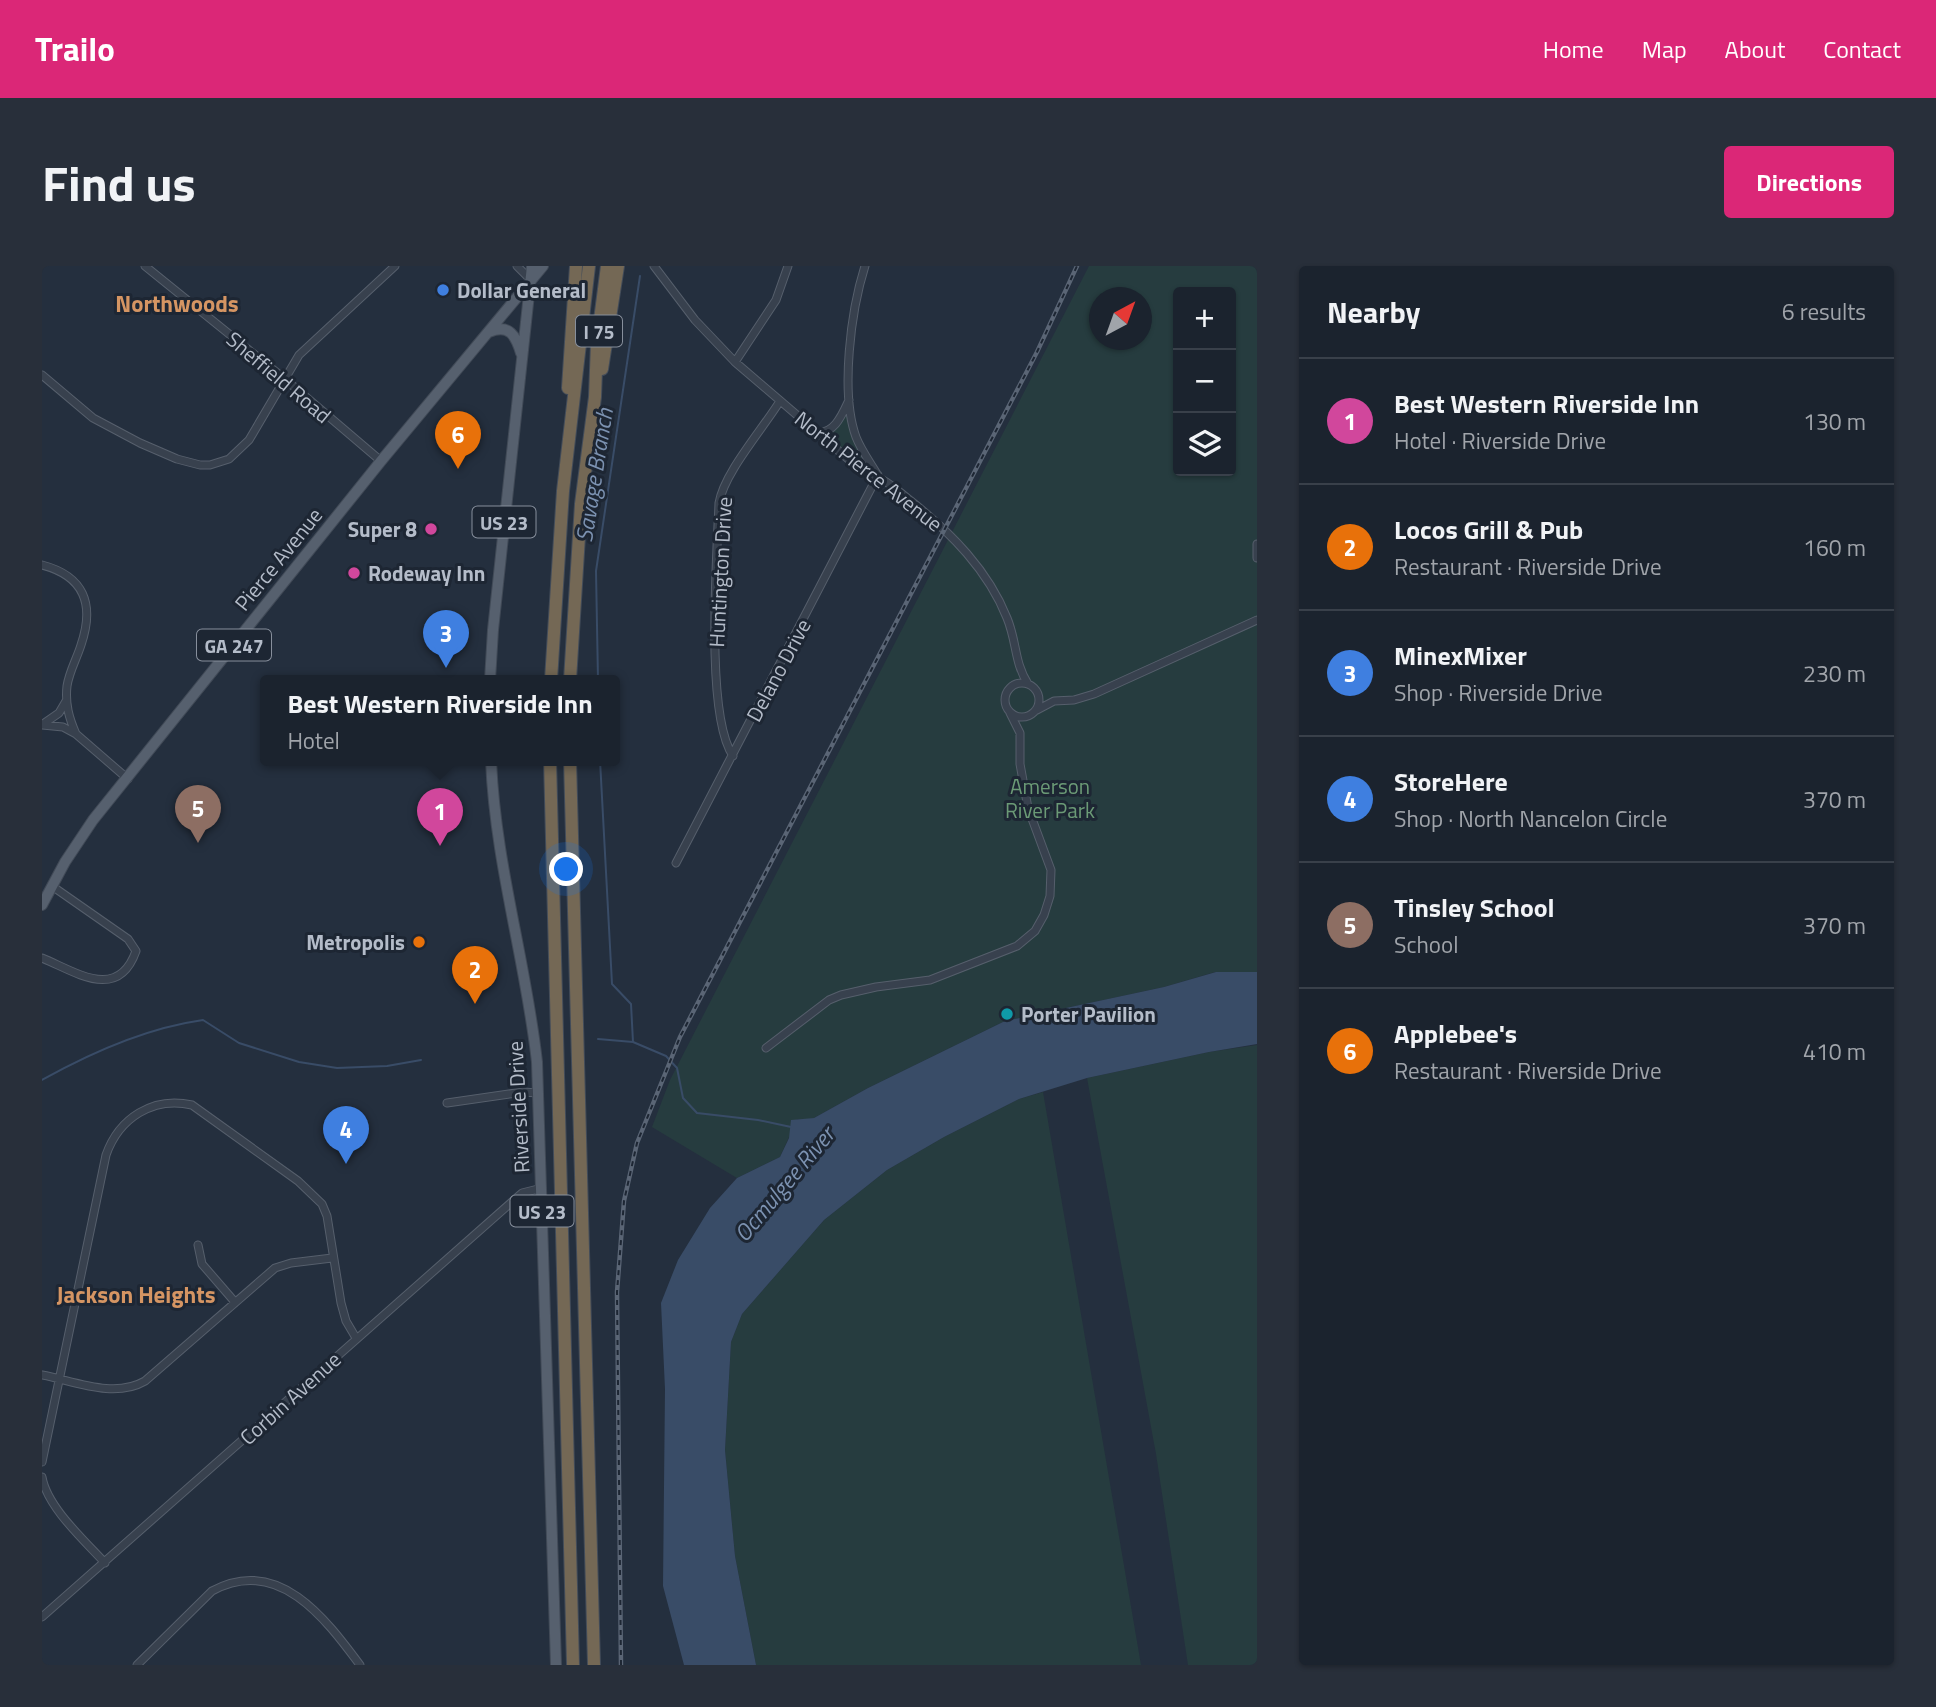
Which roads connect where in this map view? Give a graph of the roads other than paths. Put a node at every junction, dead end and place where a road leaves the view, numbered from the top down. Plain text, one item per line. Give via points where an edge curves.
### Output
1 (145, 266) edge
2 (395, 266) edge
3 (517, 266) edge
4 (532, 266) edge
5 (543, 266) edge
6 (555, 266) edge
7 (580, 266) edge
8 (607, 266) edge
9 (618, 266) edge
10 (654, 266) edge
11 (788, 266) edge
12 (865, 266) edge
13 (530, 279) junction
14 (487, 333) junction
15 (522, 356) junction
16 (735, 362) junction
17 (42, 376) edge
18 (286, 380) junction
19 (595, 397) junction
20 (849, 400) junction
21 (780, 401) junction
22 (815, 431) junction
23 (381, 461) junction
24 (878, 475) junction
25 (1257, 544) edge
26 (1257, 558) edge
27 (42, 565) edge
28 (1257, 620) edge
29 (1018, 669) junction
30 (490, 675) edge
31 (551, 675) edge
32 (570, 675) edge
33 (1028, 684) junction
34 (1009, 688) junction
35 (1037, 692) junction
36 (66, 700) junction
37 (1054, 701) junction
38 (1037, 709) junction
39 (1010, 713) junction
40 (1030, 716) junction
41 (42, 725) edge
42 (1020, 733) junction
43 (76, 734) junction
44 (733, 756) junction
45 (492, 766) edge
46 (550, 766) edge
47 (570, 766) edge
48 (128, 779) junction
49 (676, 863) dead end
50 (52, 886) junction
51 (42, 905) edge
52 (42, 958) edge
53 (766, 1048) dead end
54 (538, 1093) junction
55 (447, 1103) dead end
56 (542, 1188) junction
57 (198, 1245) dead end
58 (332, 1258) junction
59 (234, 1301) junction
60 (356, 1338) junction
61 (42, 1375) edge
62 (60, 1378) junction
63 (42, 1462) edge
64 (42, 1478) edge
65 (105, 1563) junction
66 (42, 1617) edge
67 (137, 1665) edge
68 (360, 1665) edge
69 (556, 1665) edge
70 (573, 1665) edge
71 (594, 1665) edge

1 - 18 street, Sheffield Road
2 - 18 street via 299,355
3 - 13 street
4 - 13 main road, US 23
5 - 13 main road, Pierce Avenue / GA 247
6 - 13 main road, Pierce Avenue / GA 247
7 - 31 highway, I 75
8 - 19 highway, I 75
9 - 19 highway
10 - 16 street, North Pierce Avenue
11 - 16 street via 776,300
12 - 20 street via 851,323
13 - 14 main road, Pierce Avenue / GA 247
13 - 15 main road, US 23
14 - 15 main road via 509,330
14 - 23 main road, Pierce Avenue / GA 247
15 - 30 main road, US 23
16 - 21 street, North Pierce Avenue
17 - 18 street via 113,430 177,459 210,465 229,459 249,440
18 - 23 street, Sheffield Road
19 - 32 highway, I 75 via 581,504
20 - 22 street via 831,429
20 - 24 street via 856,436
21 - 22 street, North Pierce Avenue
21 - 44 street, Huntington Drive via 721,490 719,503 717,683 727,746
22 - 24 street, North Pierce Avenue via 861,470
23 - 48 main road, Pierce Avenue / GA 247
24 - 29 street, North Pierce Avenue via 940,524 977,566 1006,616 1015,639
24 - 44 street, Delano Drive
25 - 26 street
27 - 36 street via 73,579 84,597 86,624
28 - 37 street via 1094,694
29 - 33 street, North Pierce Avenue
29 - 34 street
33 - 34 street
33 - 35 street
34 - 39 street via 1004,701
35 - 37 street
35 - 38 street
36 - 41 street via 59,713
36 - 43 street
37 - 38 street
38 - 40 street
39 - 40 street
39 - 42 street
40 - 42 street
41 - 43 street
42 - 53 street via 1023,788 1051,870 1048,906 1035,931 1017,946 930,980 857,990 829,1000
43 - 48 street
44 - 49 street, Delano Drive
45 - 54 main road, Riverside Drive / US 23 via 504,878 532,1019
46 - 70 highway
47 - 71 highway
48 - 50 main road, Pierce Avenue / GA 247 via 77,843
50 - 51 main road, Pierce Avenue / GA 247
50 - 52 street via 128,939 136,951 116,978 101,981
54 - 55 street
54 - 56 main road, Riverside Drive / US 23
56 - 60 street, Corbin Avenue via 522,1193
56 - 69 main road, Riverside Drive / US 23
57 - 59 street via 202,1264
58 - 59 street via 275,1268
58 - 60 street via 344,1312
58 - 62 street via 322,1204 298,1181 192,1105 172,1102 145,1109 115,1134 106,1155
59 - 62 street via 136,1386 101,1388
60 - 65 street, Corbin Avenue
61 - 62 street
62 - 63 street
64 - 65 street via 55,1505
65 - 66 street, Corbin Avenue
67 - 68 street via 212,1591 244,1579 275,1585 298,1597 319,1613

